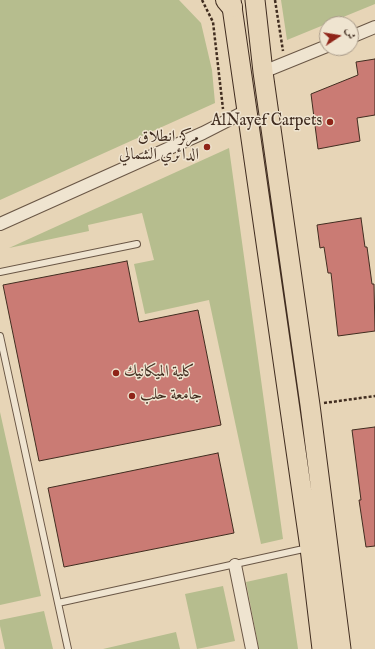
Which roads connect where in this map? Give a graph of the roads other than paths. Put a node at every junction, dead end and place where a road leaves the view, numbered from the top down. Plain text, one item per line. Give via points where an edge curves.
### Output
1 (255, 0) edge
2 (230, 2) edge
3 (375, 27) edge
4 (359, 34) edge
5 (319, 49) edge
6 (263, 72) junction
7 (248, 110) junction
8 (0, 224) edge
9 (137, 244) dead end
10 (0, 272) edge
11 (0, 336) edge
12 (310, 548) junction
13 (235, 565) junction
14 (58, 603) junction
15 (68, 649) edge
16 (252, 649) edge
17 (322, 649) edge
18 (341, 649) edge

1 - 6 main road
2 - 7 main road
3 - 4 street
5 - 6 street
6 - 18 main road
7 - 8 street
7 - 12 main road
9 - 10 lane
11 - 14 lane
12 - 13 lane
12 - 17 main road
13 - 14 lane
13 - 16 street
14 - 15 lane

